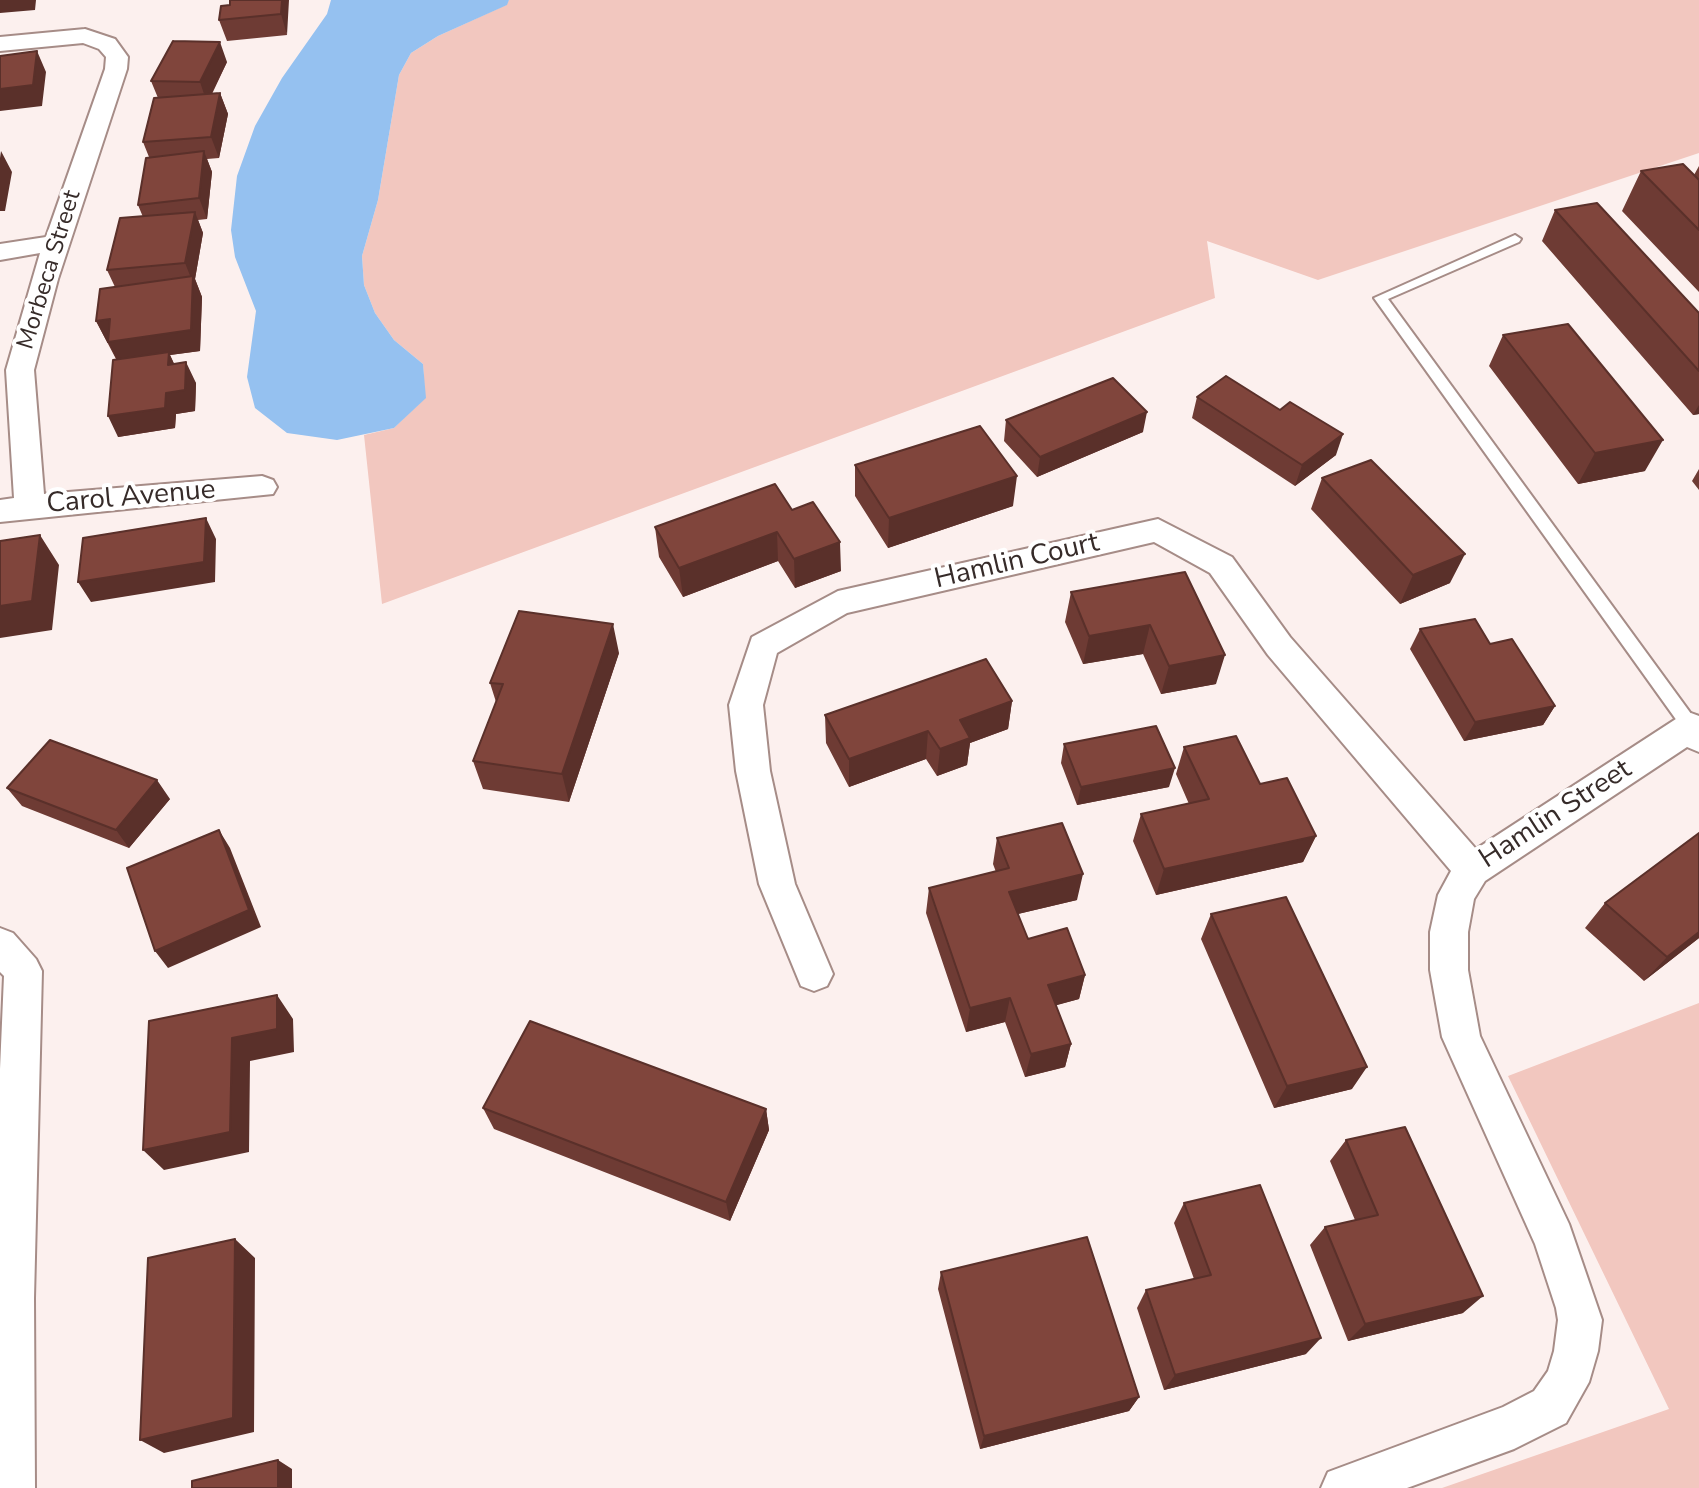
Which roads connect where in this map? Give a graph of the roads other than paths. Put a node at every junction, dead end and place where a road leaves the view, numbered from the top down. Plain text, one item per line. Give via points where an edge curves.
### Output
1 (0, 44) edge
2 (1515, 239) dead end
3 (57, 243) junction
4 (0, 252) edge
5 (262, 487) dead end
6 (30, 506) junction
7 (0, 511) edge
8 (1695, 733) edge
9 (1472, 870) junction
10 (0, 945) edge
11 (814, 974) dead end
12 (6, 1300) edge
13 (12, 1488) edge
14 (1344, 1488) edge

1 - 3 street, Morbeca Street via 70,35 98,38 117,57
2 - 8 lane via 1380,298
3 - 4 street
3 - 6 street, Morbeca Street via 20,370
5 - 6 street, Carol Avenue
6 - 7 street, Carol Avenue
8 - 9 street, Hamlin Street
9 - 11 street, Hamlin Court via 1279,646 1221,565 1158,530 838,603 763,646 746,705 753,771 777,884
9 - 14 street, Hamlin Street via 1456,895 1449,932 1449,970 1461,1037 1554,1239 1580,1320 1576,1351 1567,1382 1550,1407 1514,1426
10 - 12 street via 23,971
12 - 13 street

